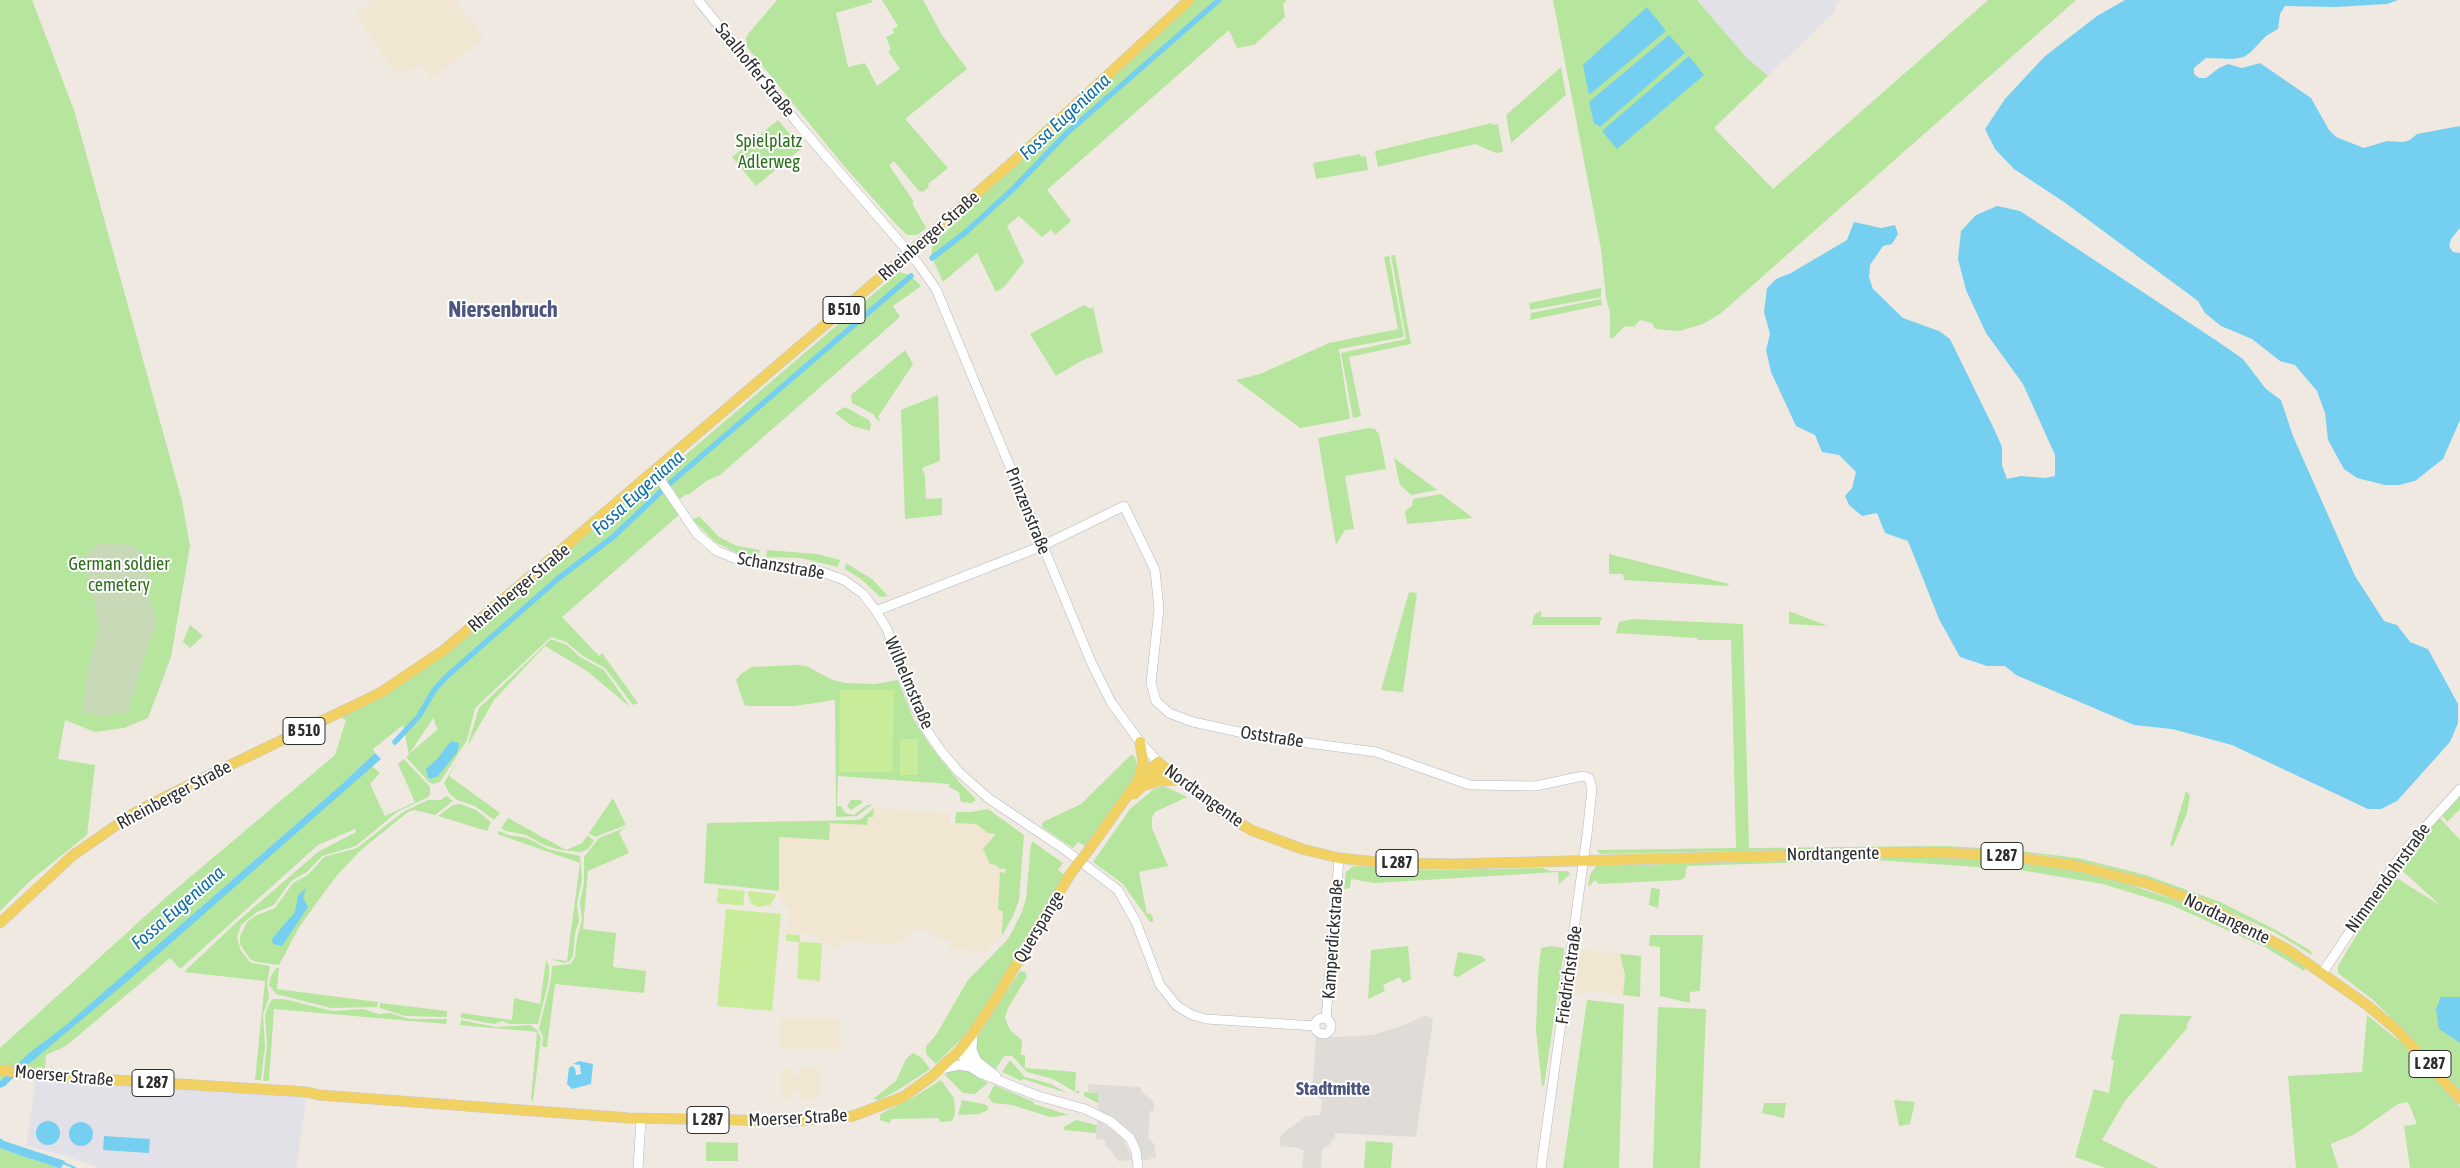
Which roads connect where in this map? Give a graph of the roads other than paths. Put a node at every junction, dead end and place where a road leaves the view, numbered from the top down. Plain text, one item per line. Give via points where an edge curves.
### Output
1 (698, 0) edge
2 (1189, 0) edge
3 (910, 253) junction
4 (655, 472) junction
5 (1042, 546) junction
6 (876, 610) junction
7 (1140, 742) junction
8 (1161, 764) junction
9 (1178, 780) junction
10 (1591, 781) joint
11 (1140, 783) junction
12 (2460, 789) edge
13 (1339, 858) junction
14 (1584, 861) junction
15 (0, 922) edge
16 (2323, 972) junction
17 (1326, 1018) junction
18 (1315, 1026) junction
19 (973, 1033) junction
20 (959, 1051) junction
21 (974, 1064) junction
22 (941, 1068) junction
23 (4, 1071) edge
24 (2460, 1099) edge
25 (641, 1119) junction
26 (638, 1168) edge
27 (1137, 1168) edge
28 (1541, 1168) edge

1 - 3 street, Saalhoffer Straße via 799,125
2 - 3 main road, Rheinberger Straße / B 510
3 - 4 main road, Rheinberger Straße / B 510
3 - 5 street, Prinzenstraße via 939,296
4 - 6 street, Schanzstraße via 697,534 717,552 738,559 831,574 857,589
4 - 15 main road, Rheinberger Straße / B 510 via 425,664 372,697 134,813 72,856
5 - 6 street
5 - 7 street, Prinzenstraße via 1102,686
5 - 10 street, Oststraße via 1124,506 1155,570 1159,610 1151,683 1156,701 1169,713 1193,722 1262,737 1376,752 1470,785 1535,786 1584,776
6 - 18 street, Wilhelmstraße via 887,629 926,729 958,771 983,794 1110,882 1141,933 1160,985 1168,997 1198,1017
7 - 8 street, Prinzenstraße
7 - 11 main road, L 287 via 1143,762
8 - 9 main road, Nordtangente / L 287
8 - 11 main road, Querspange / L 287
9 - 11 main road
9 - 13 main road, Nordtangente / L 287 via 1251,830 1302,849
10 - 14 street, Friedrichstraße
11 - 19 main road, Querspange / L 287, bridge via 1071,874
12 - 16 street, Nimmendohrstraße via 2395,864
13 - 14 main road, Nordtangente / L 287 via 1386,863 1454,864
13 - 17 street, Kamperdickstraße
14 - 16 main road, Nordtangente / L 287 via 1917,852 2042,860 2127,878 2192,900 2254,930
14 - 28 street, Friedrichstraße
16 - 24 main road, Nordtangente / L 287 via 2398,1031
17 - 18 street via 1318,1020
17 - 18 street via 1331,1024 1329,1032 1319,1034
19 - 20 main road, Querspange / L 287
19 - 21 street
20 - 21 street via 968,1054
20 - 22 main road, Moerser Straße / L 287
21 - 22 street
21 - 27 street via 980,1073 1018,1089 1094,1112 1115,1124 1130,1138
22 - 25 main road, Moerser Straße / L 287 via 903,1097 853,1116 792,1121
23 - 25 main road, Moerser Straße / L 287 via 444,1099 493,1107
25 - 26 street

